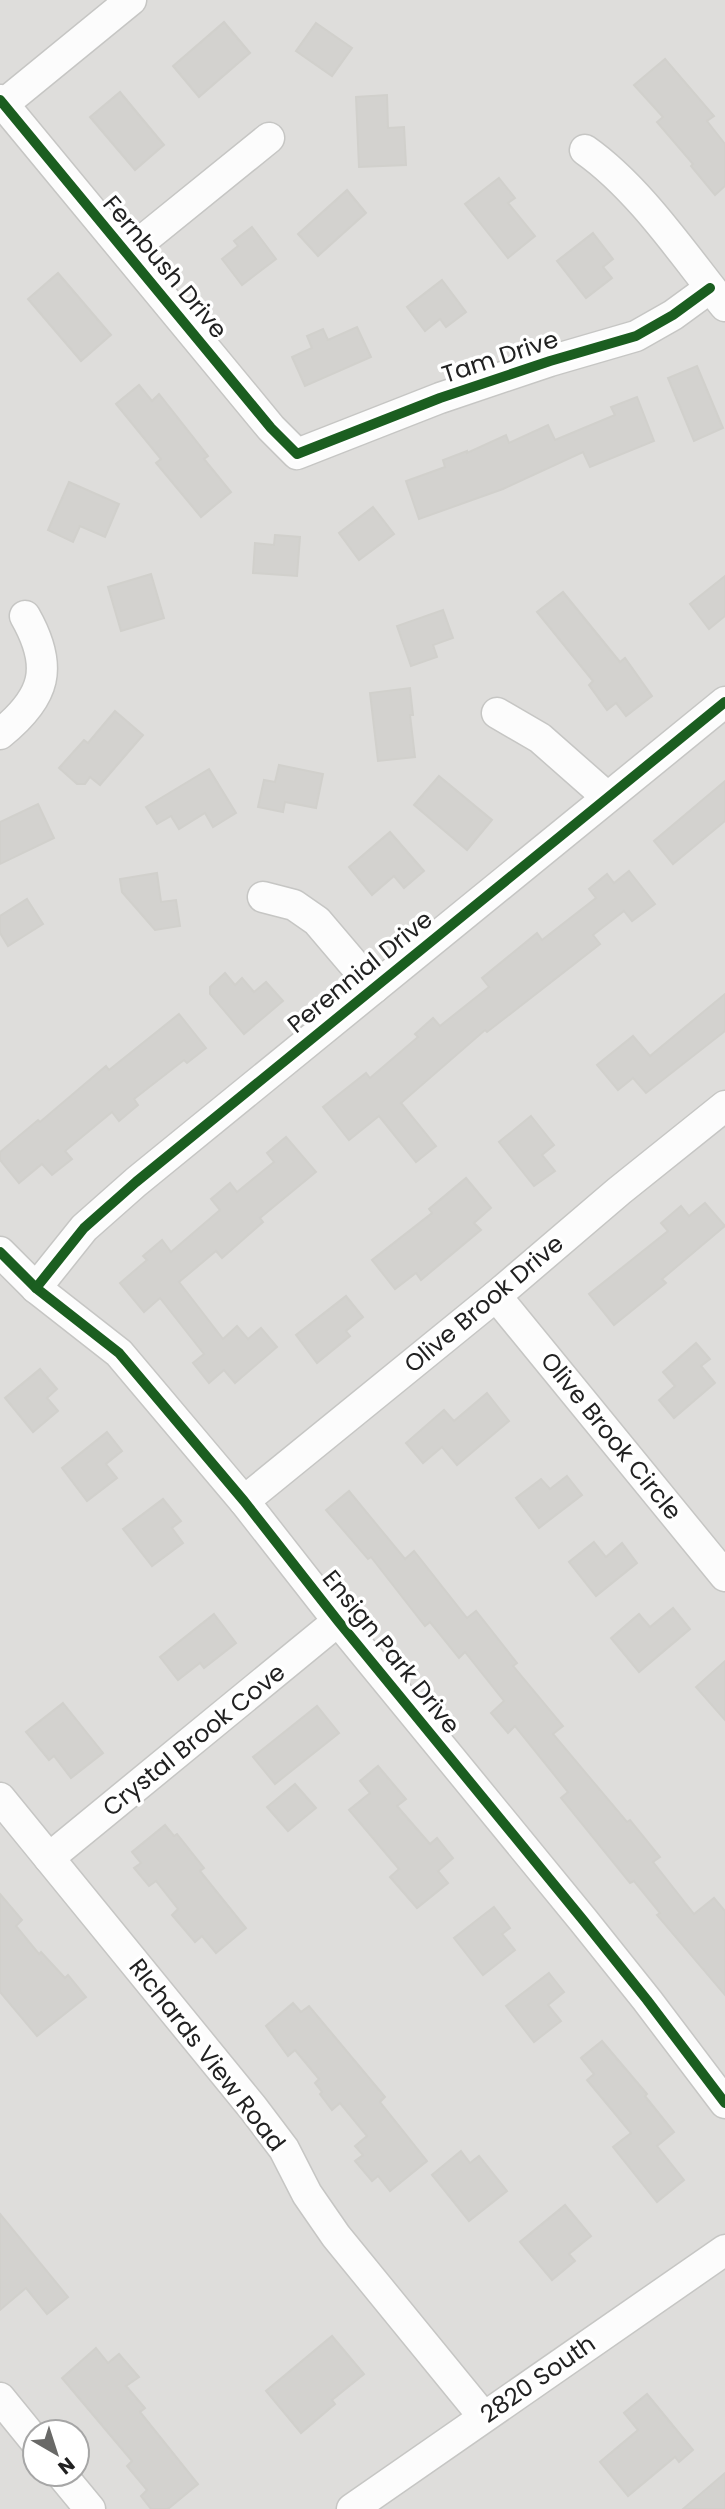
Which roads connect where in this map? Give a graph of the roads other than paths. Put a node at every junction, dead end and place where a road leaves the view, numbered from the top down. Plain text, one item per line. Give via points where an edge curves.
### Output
1 (131, 0) edge
2 (1, 104) edge
3 (269, 138) dead end
4 (585, 150) dead end
5 (127, 253) junction
6 (718, 297) edge
7 (297, 454) joint
8 (24, 616) dead end
9 (725, 702) edge
10 (497, 713) dead end
11 (0, 734) edge
12 (607, 797) junction
13 (263, 897) dead end
14 (374, 988) junction
15 (725, 1106) edge
16 (0, 1252) edge
17 (36, 1288) junction
18 (496, 1296) junction
19 (244, 1501) junction
20 (725, 1576) edge
21 (338, 1621) junction
22 (0, 1798) edge
23 (49, 1858) junction
24 (725, 2103) edge
25 (725, 2250) edge
26 (0, 2398) edge
27 (483, 2416) junction
28 (21, 2424) edge
29 (73, 2488) edge
30 (90, 2509) edge
31 (352, 2509) edge

1 - 2 street
2 - 5 street, Fernbush Drive
3 - 5 street
4 - 6 street via 626,185
5 - 7 street, Fernbush Drive
6 - 7 street, Tam Drive via 636,336 440,398
8 - 11 street via 38,639 44,670 34,698
9 - 12 street, Perennial Drive
10 - 12 street via 540,738
12 - 14 street, Perennial Drive
13 - 14 street via 294,905 317,921
14 - 17 street, Perennial Drive via 84,1228
15 - 18 street, Olive Brook Drive
16 - 17 street, Ensign Park Drive
17 - 19 street, Ensign Park Drive via 119,1353
18 - 19 street, Olive Brook Drive
18 - 20 street, Olive Brook Circle
19 - 21 street, Ensign Park Drive
21 - 23 street, Crystal Brook Cove
21 - 24 street, Ensign Park Drive via 631,1980
22 - 23 street, RIchards View Road
23 - 27 street, RIchards View Road via 253,2108 336,2236
25 - 27 street, 2820 South
26 - 28 street
27 - 31 street, 2820 South
29 - 30 street

